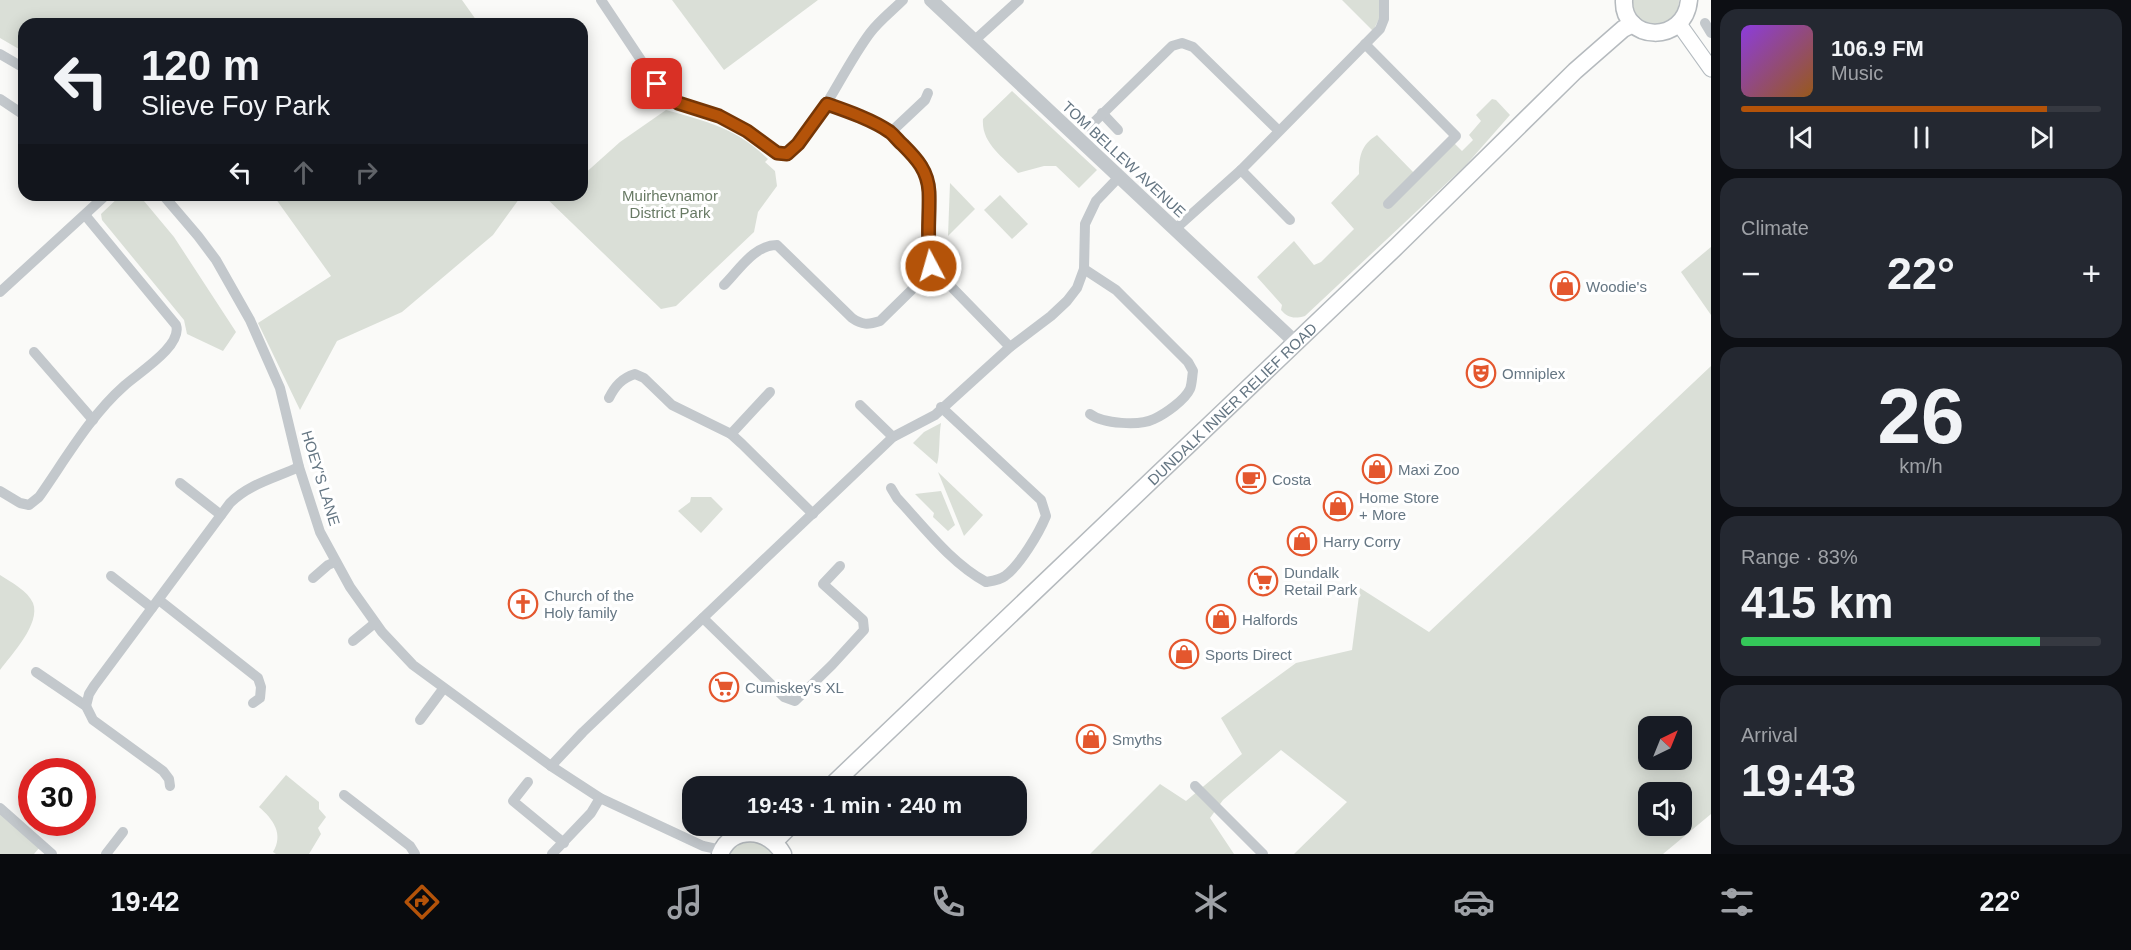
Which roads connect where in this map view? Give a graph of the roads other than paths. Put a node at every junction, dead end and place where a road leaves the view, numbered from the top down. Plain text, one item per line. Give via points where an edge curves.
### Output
1 (602, 0) edge
2 (903, 0) edge
3 (931, 0) edge
4 (1019, 0) edge
5 (1384, 0) edge
6 (1624, 0) edge
7 (1689, 0) edge
8 (1633, 24) junction
9 (1679, 24) junction
10 (975, 40) junction
11 (1365, 44) junction
12 (0, 54) edge
13 (18, 64) edge
14 (1711, 69) edge
15 (928, 93) dead end
16 (0, 99) edge
17 (827, 104) junction
18 (18, 111) edge
19 (1102, 113) junction
20 (1089, 127) dead end
21 (1118, 130) dead end
22 (1278, 130) junction
23 (891, 132) junction
24 (1241, 170) junction
25 (1119, 177) junction
26 (100, 201) edge
27 (168, 201) edge
28 (1388, 204) dead end
29 (85, 215) junction
30 (1290, 220) dead end
31 (1175, 230) junction
32 (933, 269) junction
33 (1084, 269) junction
34 (724, 285) dead end
35 (0, 292) edge
36 (1295, 342) junction
37 (1010, 347) junction
38 (34, 352) dead end
39 (771, 392) dead end
40 (609, 398) dead end
41 (860, 405) dead end
42 (941, 407) junction
43 (1090, 414) dead end
44 (93, 420) junction
45 (730, 434) junction
46 (894, 437) junction
47 (299, 467) junction
48 (180, 483) dead end
49 (891, 488) dead end
50 (0, 491) edge
51 (813, 514) junction
52 (221, 515) junction
53 (335, 562) junction
54 (840, 566) dead end
55 (111, 576) dead end
56 (313, 578) dead end
57 (156, 604) junction
58 (703, 618) junction
59 (375, 623) junction
60 (353, 641) dead end
61 (36, 672) dead end
62 (444, 689) junction
63 (253, 703) dead end
64 (86, 706) junction
65 (420, 720) dead end
66 (551, 766) junction
67 (841, 776) edge
68 (528, 782) dead end
69 (170, 786) dead end
70 (1195, 786) dead end
71 (344, 795) dead end
72 (600, 798) junction
73 (0, 808) edge
74 (123, 832) dead end
75 (564, 843) junction
76 (778, 848) edge
77 (46, 852) edge
78 (720, 852) edge
79 (106, 854) edge
80 (415, 854) edge
81 (552, 854) edge
82 (1263, 854) edge

1 - 17 street via 657,84 678,103 719,116 777,153 787,154 798,144
2 - 17 street via 871,31
3 - 10 street, TOM BELLEW AVENUE
4 - 10 street
5 - 11 street via 1380,29
6 - 8 main road
7 - 9 main road
8 - 9 main road via 1641,30 1661,33
8 - 36 main road, DUNDALK INNER RELIEF ROAD via 1575,71
9 - 14 main road
10 - 25 street, TOM BELLEW AVENUE
11 - 22 street
11 - 28 street via 1456,136
12 - 13 street
15 - 23 street
16 - 18 street
17 - 23 street
19 - 20 street
19 - 21 street
19 - 22 street via 1172,46 1182,43 1194,47
22 - 24 street
23 - 32 street via 927,177 928,251
24 - 30 street
24 - 31 street
25 - 31 street, TOM BELLEW AVENUE
25 - 33 street via 1096,201 1085,224
26 - 29 street
27 - 47 street, HOEY'S LANE via 216,260 250,320 280,388
29 - 35 street
29 - 44 street via 178,331 167,350 122,387
31 - 36 street, TOM BELLEW AVENUE
32 - 34 street via 880,321 871,324 860,324 852,318 777,245 756,253
32 - 37 street
33 - 37 street via 1067,301
33 - 43 street via 1116,290 1193,371 1190,391 1153,420 1110,422
36 - 67 main road, DUNDALK INNER RELIEF ROAD
37 - 42 street
38 - 44 street
39 - 45 street
40 - 45 street via 625,377 635,374 672,405
41 - 46 street
42 - 46 street via 935,415
42 - 49 street via 1041,500 1046,516 1040,529 1005,576 986,582 950,554
44 - 50 street via 39,497 29,505
45 - 51 street
46 - 51 street
47 - 52 street via 238,495
47 - 53 street, HOEY'S LANE via 320,532
48 - 52 street
51 - 58 street
52 - 57 street
53 - 56 street
53 - 59 street, HOEY'S LANE
54 - 58 street via 823,584 862,620 864,630 795,701 784,698
55 - 57 street
57 - 63 street via 258,678 260,698
57 - 64 street via 88,694
58 - 66 street
59 - 60 street
59 - 62 street, HOEY'S LANE via 413,665
61 - 64 street
62 - 65 street
62 - 66 street, HOEY'S LANE
64 - 69 street via 93,720 163,771
66 - 72 street, HOEY'S LANE
68 - 75 street via 513,801
70 - 82 street
71 - 80 street
72 - 75 street
72 - 78 street, HOEY'S LANE
73 - 77 street
74 - 79 street
75 - 81 street
76 - 78 main road via 762,834 747,833 731,839

